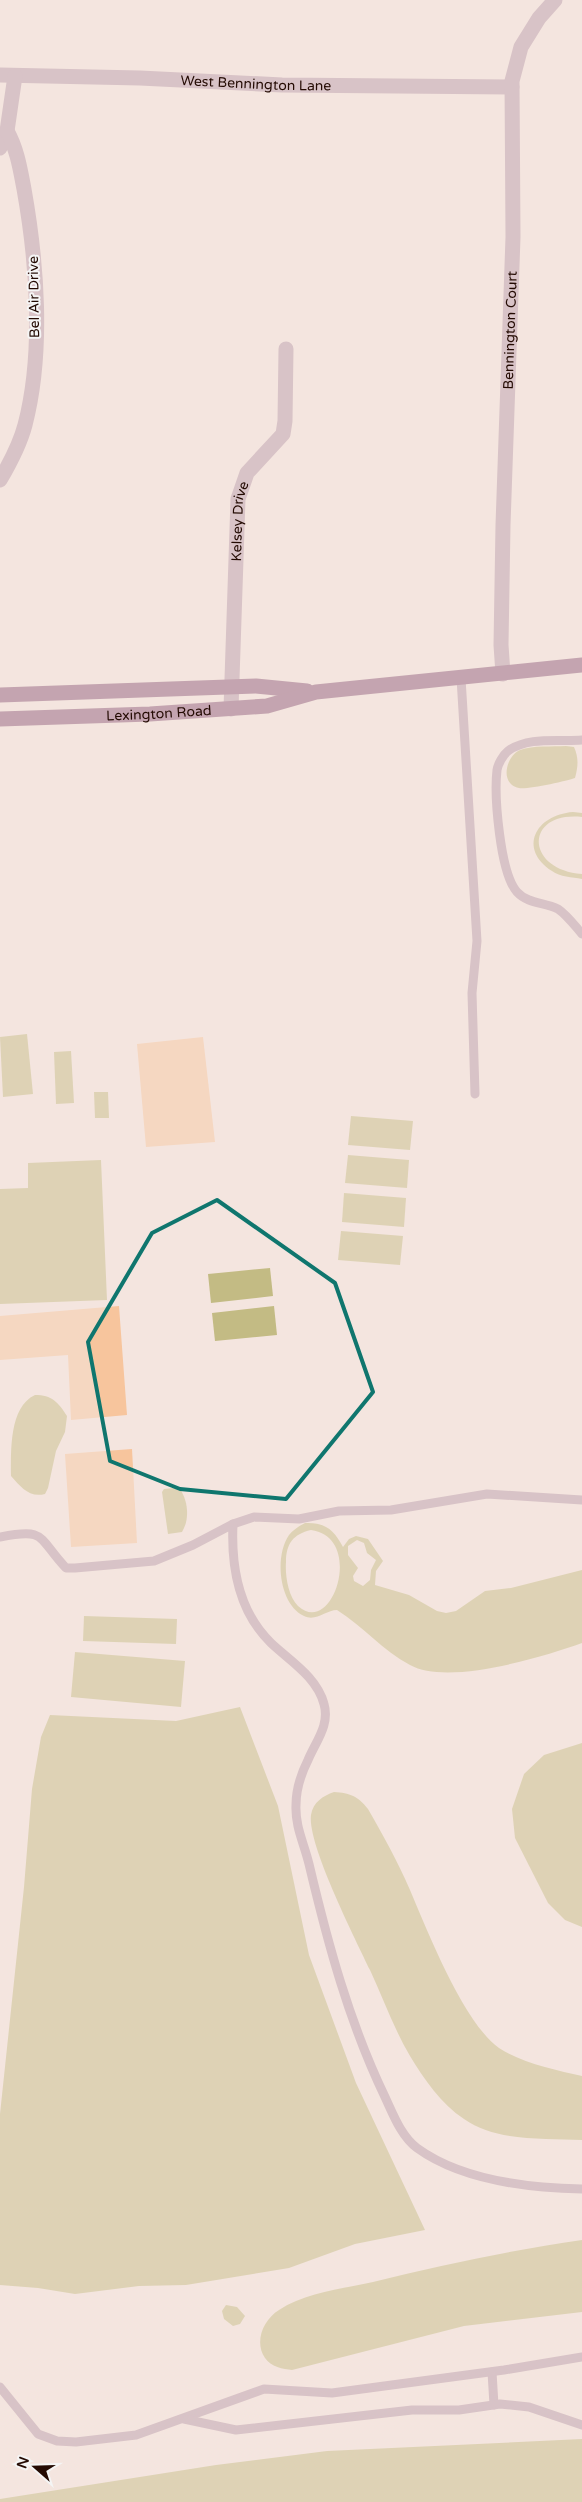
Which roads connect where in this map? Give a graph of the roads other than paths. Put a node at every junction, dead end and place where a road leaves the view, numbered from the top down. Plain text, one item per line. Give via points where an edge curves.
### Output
1 (555, 0) edge
2 (8, 75) edge
3 (512, 87) junction
4 (7, 130) junction
5 (0, 148) edge
6 (286, 350) dead end
7 (0, 480) edge
8 (582, 665) edge
9 (503, 674) junction
10 (461, 678) junction
11 (232, 687) junction
12 (316, 692) junction
13 (0, 694) edge
14 (231, 709) junction
15 (0, 719) edge
16 (582, 740) edge
17 (582, 934) edge
18 (475, 1094) dead end
19 (582, 1500) edge
20 (233, 1524) junction
21 (0, 1537) edge
22 (582, 2189) edge
23 (582, 2357) edge
24 (492, 2372) junction
25 (0, 2387) edge
26 (494, 2405) junction
27 (182, 2419) junction
28 (582, 2425) edge

1 - 3 street, Bennington Court via 520,47
2 - 3 street, West Bennington Lane via 282,85
2 - 4 street
3 - 9 street, Bennington Court
4 - 5 street
4 - 7 street, Bel Air Drive via 14,144 30,221 35,321 33,375 25,425
6 - 11 street, Kelsey Drive via 282,434 247,473 238,499
8 - 9 main road, Lexington Road
9 - 10 main road, Lexington Road
10 - 12 main road, Lexington Road
10 - 18 lane via 477,942 472,992
11 - 12 main road, Lexington Road
11 - 13 main road, Lexington Road
11 - 14 street, Kelsey Drive
12 - 14 main road, Lexington Road via 267,706
14 - 15 main road, Lexington Road
16 - 17 lane via 532,742 514,747 497,768 496,787 501,850 513,887 524,898 562,912
19 - 20 lane via 481,1494 391,1510 339,1512 299,1519 254,1517
20 - 21 lane via 154,1561 75,1568 66,1568 43,1538 34,1533
20 - 22 lane via 235,1574 243,1602 262,1633 319,1689 325,1704 327,1720 299,1784 297,1824 348,2010 399,2125 409,2140 427,2154 482,2177 535,2186
23 - 24 lane
24 - 26 lane
24 - 27 lane via 332,2393 264,2390
25 - 27 lane via 38,2434 57,2441 136,2436
26 - 27 lane via 459,2410 412,2410 236,2430
26 - 28 lane via 529,2407

